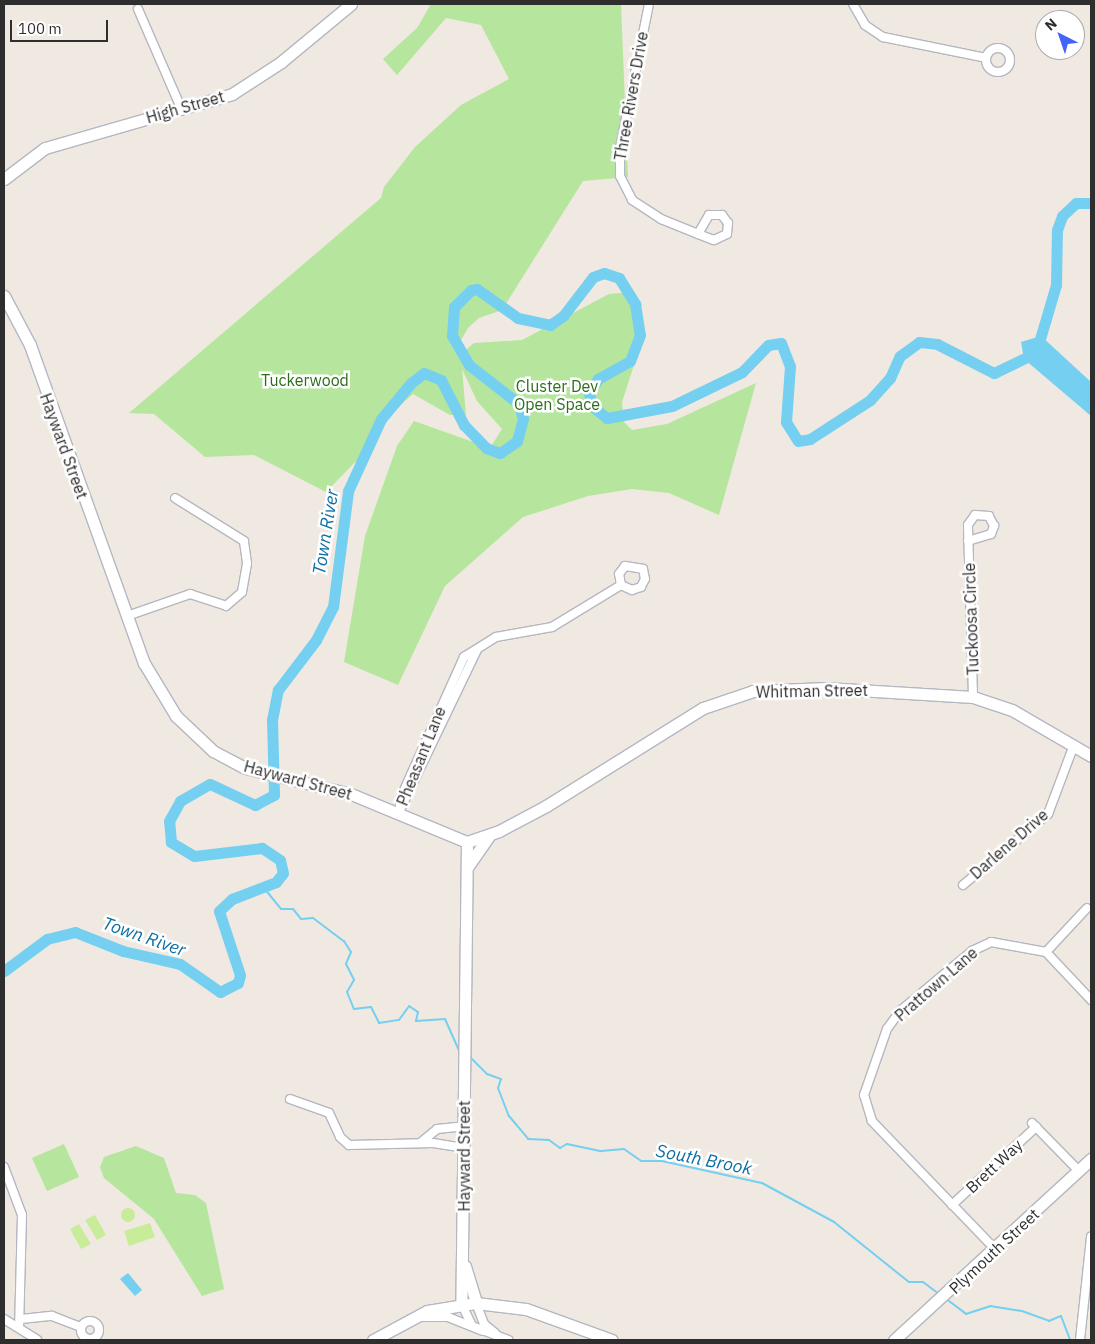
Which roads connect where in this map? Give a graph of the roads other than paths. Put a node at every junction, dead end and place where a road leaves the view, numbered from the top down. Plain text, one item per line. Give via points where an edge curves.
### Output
1 (351, 4) edge
2 (649, 4) edge
3 (853, 4) edge
4 (138, 9) dead end
5 (986, 58) dead end
6 (182, 110) junction
7 (4, 179) edge
8 (698, 234) dead end
9 (4, 296) edge
10 (176, 498) dead end
11 (968, 541) dead end
12 (621, 585) dead end
13 (127, 616) junction
14 (973, 697) junction
15 (1074, 745) junction
16 (1091, 756) edge
17 (399, 813) junction
18 (490, 835) junction
19 (468, 842) junction
20 (468, 866) junction
21 (963, 885) dead end
22 (1087, 908) dead end
23 (1046, 952) junction
24 (1091, 1000) edge
25 (290, 1099) dead end
26 (464, 1126) junction
27 (420, 1143) junction
28 (464, 1148) junction
29 (1091, 1159) edge
30 (4, 1167) edge
31 (1079, 1171) junction
32 (952, 1205) junction
33 (1091, 1237) edge
34 (996, 1250) junction
35 (463, 1258) junction
36 (476, 1302) junction
37 (461, 1303) junction
38 (413, 1317) junction
39 (4, 1319) edge
40 (20, 1322) junction
41 (81, 1327) dead end
42 (482, 1331) junction
43 (504, 1339) edge
44 (37, 1340) edge
45 (373, 1340) edge
46 (612, 1340) edge
47 (894, 1340) edge
48 (1080, 1340) edge

1 - 6 street, High Street via 254,82 218,99
2 - 8 street, Three Rivers Drive via 620,148 620,176 642,209
3 - 5 street via 865,25 883,37
4 - 6 street
6 - 7 street, High Street via 45,148
9 - 13 street, Hayward Street via 30,345
10 - 13 street via 244,541 247,563 242,592 226,606 190,594
11 - 14 street, Tuckoosa Circle
12 - 17 street, Pheasant Lane via 552,627 496,637 459,664
13 - 17 street, Hayward Street via 152,680 176,716 219,755 276,777 340,791
14 - 15 street, Whitman Street via 1012,710
14 - 18 street, Whitman Street via 826,688 732,696 694,713 561,797
15 - 16 street, Whitman Street
15 - 21 street, Darlene Drive via 1048,814
17 - 19 street, Hayward Street
18 - 19 street, Whitman Street
18 - 20 street
19 - 20 street, Hayward Street
20 - 26 street, Hayward Street
22 - 23 street
23 - 24 street
23 - 32 street, Prattown Lane via 1003,941 984,944 900,1010 887,1029 864,1096 867,1110 886,1137
25 - 27 street via 329,1113 340,1137 349,1145
26 - 27 street via 437,1129
26 - 28 street, Hayward Street
27 - 28 street
28 - 35 street, Hayward Street
29 - 31 street, Plymouth Street
30 - 40 street via 22,1215
31 - 32 street, Brett Way via 1034,1125
31 - 34 street, Plymouth Street
32 - 34 street, Prattown Lane
33 - 48 street
34 - 47 street, Plymouth Street
35 - 36 street, Hayward Street
35 - 37 street, Hayward Street
36 - 37 street
36 - 43 street via 484,1324
36 - 46 street via 526,1309
37 - 38 street
37 - 42 street via 468,1322
38 - 42 street via 448,1317
38 - 45 street
39 - 40 street
40 - 41 street via 52,1316
40 - 44 street
42 - 43 street

